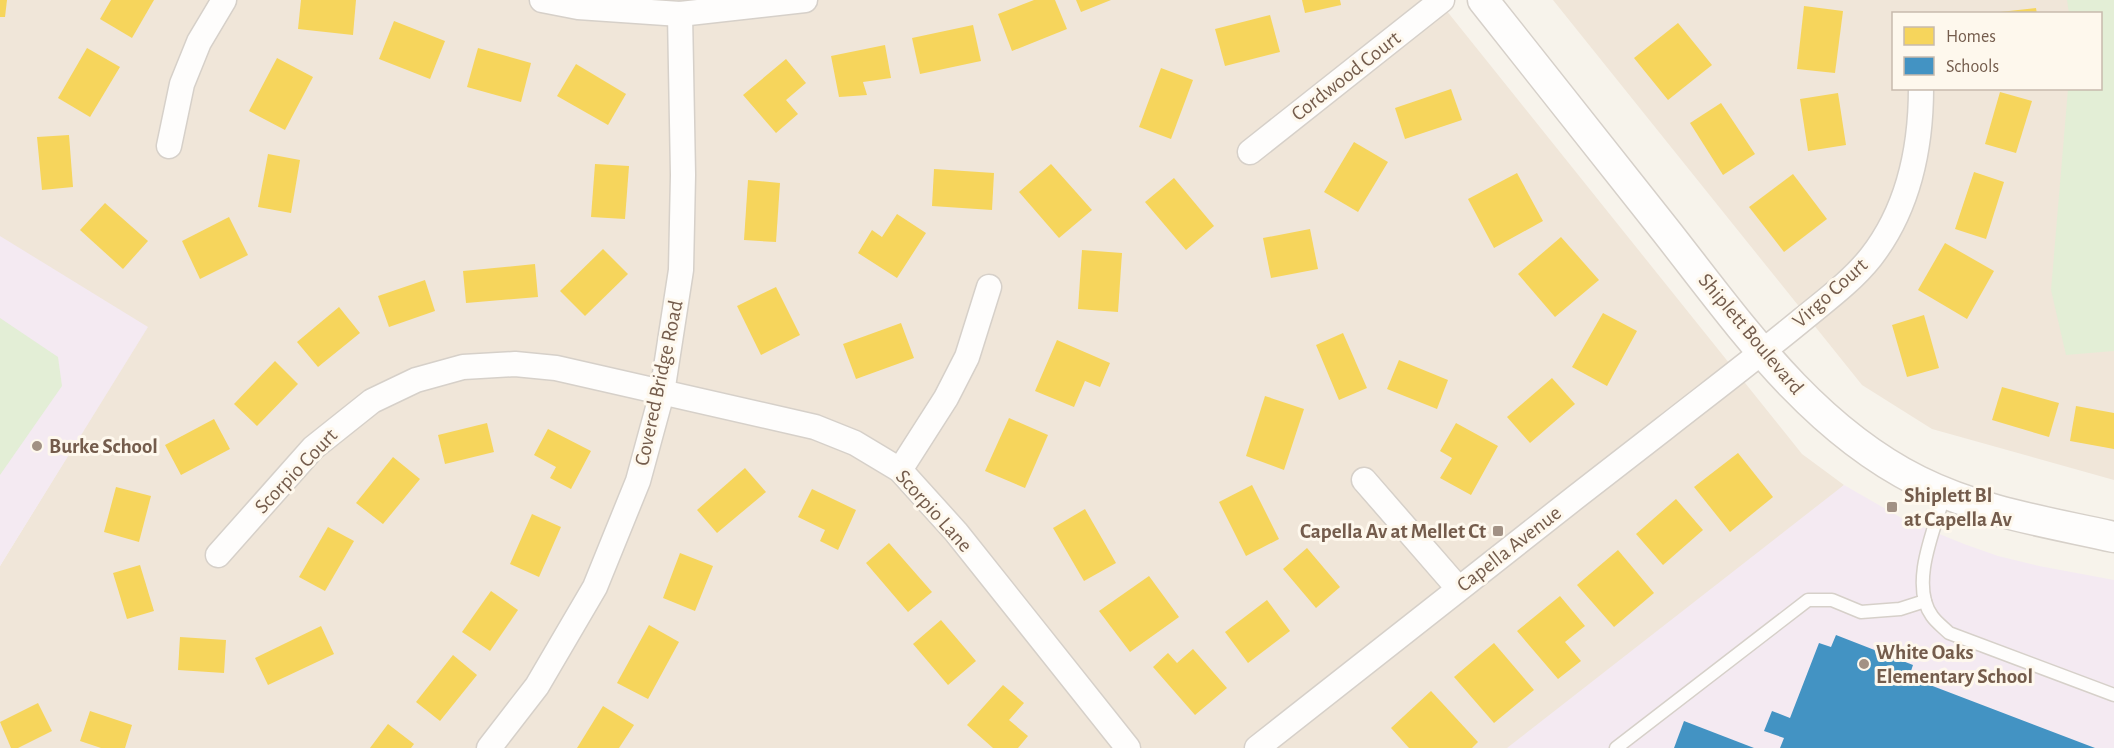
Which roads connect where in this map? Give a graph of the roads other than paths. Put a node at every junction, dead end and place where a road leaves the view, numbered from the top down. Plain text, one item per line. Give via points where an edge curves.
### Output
1 (224, 0) edge
2 (542, 0) edge
3 (806, 0) edge
4 (1442, 0) edge
5 (1483, 0) edge
6 (680, 14) junction
7 (1921, 90) edge
8 (169, 146) dead end
9 (1250, 152) dead end
10 (989, 287) dead end
11 (1762, 352) junction
12 (662, 393) junction
13 (900, 470) junction
14 (1364, 480) dead end
15 (1946, 492) junction
16 (2114, 537) edge
17 (218, 555) dead end
18 (1458, 588) junction
19 (1925, 601) junction
20 (2114, 695) edge
21 (489, 748) edge
22 (1128, 748) edge
23 (1257, 748) edge
24 (1616, 748) edge

1 - 8 street via 198,42 182,84
2 - 6 street via 578,7
3 - 6 street
4 - 9 street, Cordwood Court
5 - 11 street, Shiplett Boulevard
6 - 12 street, Covered Bridge Road via 681,270
7 - 11 street, Virgo Court via 1915,164 1887,232 1871,256 1832,295
10 - 13 street via 967,357
11 - 15 street, Shiplett Boulevard via 1823,416 1857,442 1918,481
11 - 18 street, Capella Avenue
12 - 13 street, Scorpio Lane via 815,427 855,443
12 - 17 street, Scorpio Court via 556,368 515,364 463,367 416,380 372,401 313,448
12 - 21 street, Covered Bridge Road via 638,482 595,587 537,686
13 - 22 street, Scorpio Lane via 956,532
14 - 18 street
15 - 16 street, Shiplett Boulevard via 2007,514
15 - 19 lane via 1924,564
18 - 23 street, Capella Avenue
19 - 20 lane via 1932,616 1949,633
19 - 24 lane via 1900,609 1861,612 1832,600 1808,600

